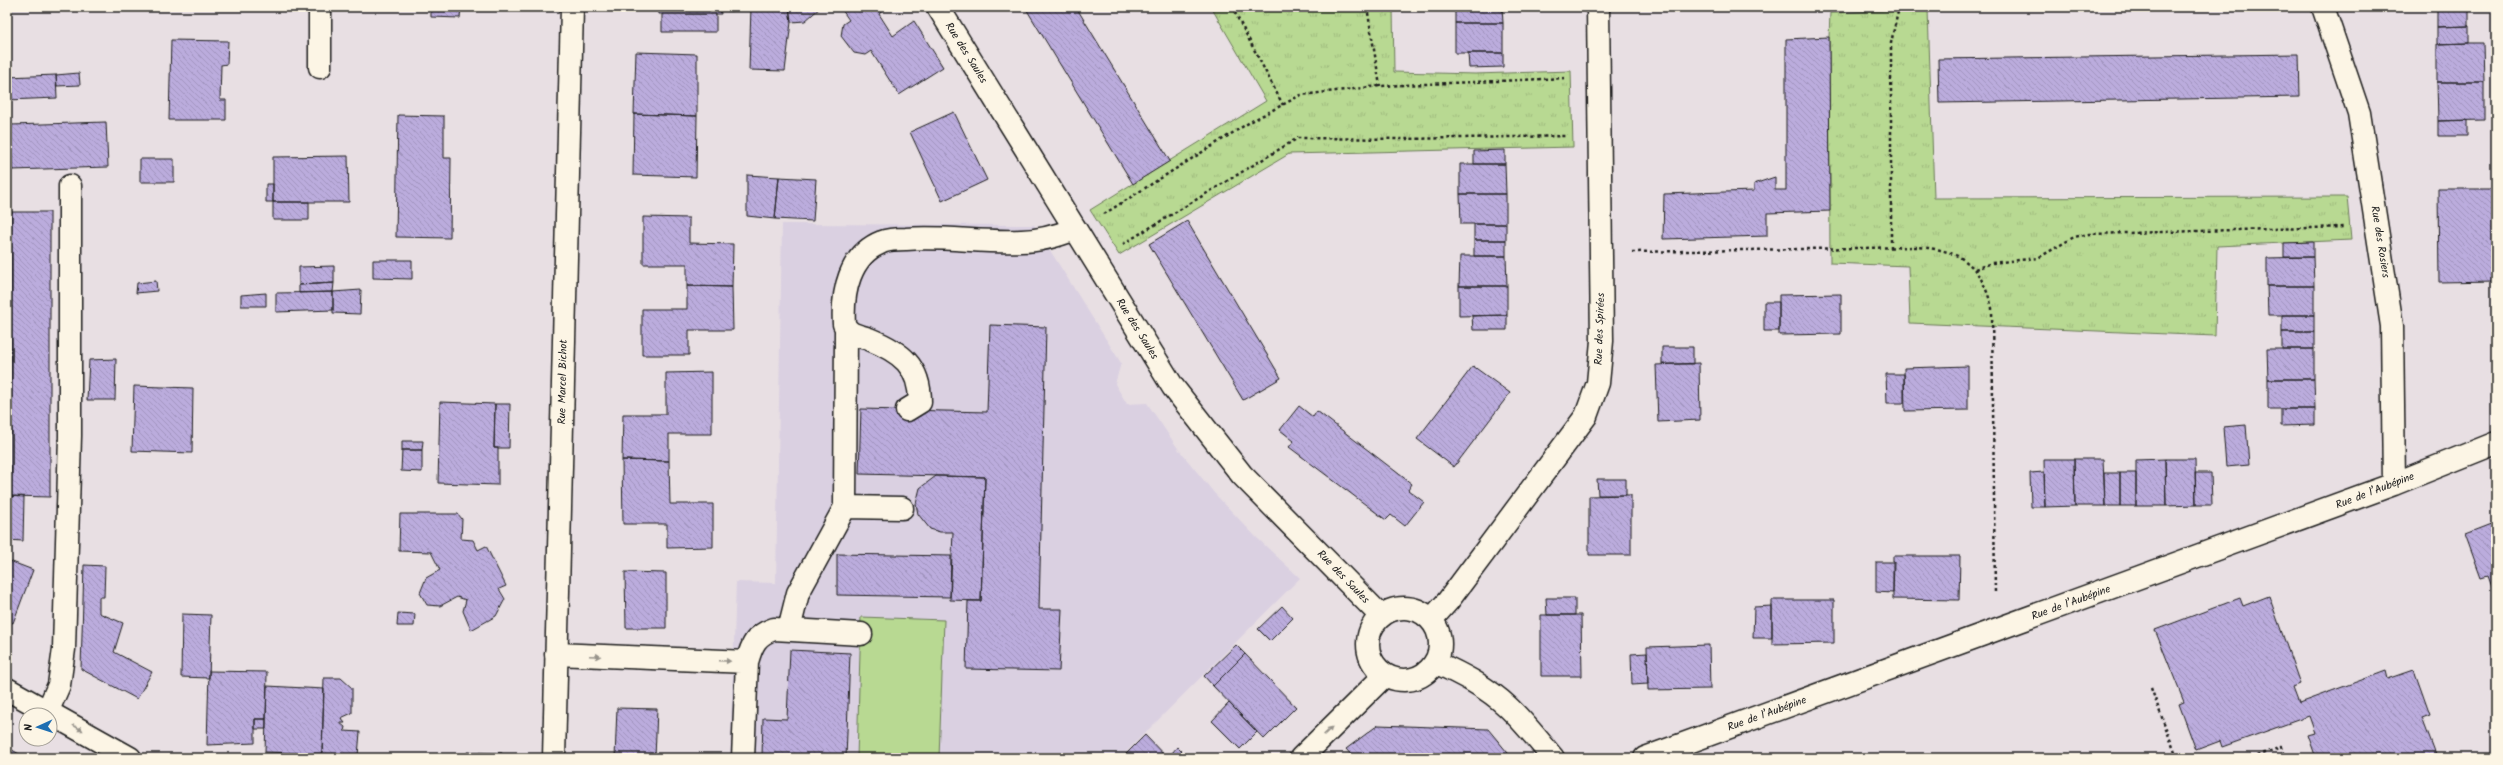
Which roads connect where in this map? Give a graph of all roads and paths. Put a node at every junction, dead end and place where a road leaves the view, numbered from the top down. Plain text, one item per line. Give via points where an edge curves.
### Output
1 (320, 7) edge
2 (572, 7) edge
3 (938, 7) edge
4 (1232, 7) edge
5 (1367, 7) edge
6 (1598, 7) edge
7 (1899, 7) edge
8 (2323, 7) edge
9 (320, 67) dead end
10 (1572, 78) dead end
11 (1380, 86) junction
12 (1283, 105) junction
13 (1573, 136) dead end
14 (70, 186) dead end
15 (1098, 217) dead end
16 (2349, 227) dead end
17 (1075, 229) junction
18 (1117, 248) dead end
19 (1891, 248) junction
20 (1629, 252) dead end
21 (1975, 269) junction
22 (846, 330) junction
23 (907, 410) dead end
24 (2496, 443) edge
25 (2394, 484) junction
26 (845, 507) junction
27 (902, 508) dead end
28 (1995, 600) dead end
29 (1381, 616) junction
30 (1431, 620) junction
31 (789, 629) junction
32 (861, 634) dead end
33 (556, 654) junction
34 (747, 662) junction
35 (1435, 662) junction
36 (1385, 675) junction
37 (2151, 688) dead end
38 (7, 689) edge
39 (42, 707) edge
40 (49, 707) edge
41 (58, 716) edge
42 (130, 758) edge
43 (554, 758) edge
44 (743, 758) edge
45 (1300, 758) edge
46 (1553, 758) edge
47 (1645, 758) edge
48 (2177, 758) edge
49 (2252, 758) edge
50 (2285, 758) edge

1 - 9 street
2 - 33 street, Rue Marcel Bichot
3 - 17 street, Rue des Saules
4 - 12 path
5 - 11 path
6 - 30 street, Rue des Spirées via 1602,341 1598,383 1586,416 1458,589
7 - 19 path via 1891,43
8 - 25 street, Rue des Rosiers via 2359,113 2391,318
10 - 11 path
11 - 12 path via 1301,95
12 - 15 path via 1250,122
13 - 18 path via 1298,138
14 - 40 street via 70,436 64,649 59,685
16 - 21 path via 2089,234 2074,237 2038,258 1992,263
17 - 22 street via 1049,238 1022,242 922,238 882,242 855,262 848,279 843,317
17 - 29 street, Rue des Saules via 1173,387 1242,475
19 - 20 path
19 - 21 path via 1938,248 1958,255
21 - 28 path via 1986,287 1992,308
22 - 23 street via 889,348 902,356 912,367 918,380 920,402
22 - 26 street
24 - 25 street, Rue de l’Aubépine
25 - 47 street, Rue de l’Aubépine
26 - 27 street
26 - 31 street via 798,593
29 - 30 street via 1403,608 1421,612
29 - 36 street via 1371,630 1368,647 1376,667
30 - 35 street via 1439,640
31 - 32 street
31 - 34 street via 774,629 761,633 752,644
33 -> 34 street
33 - 43 street, Rue Marcel Bichot
34 - 44 street
35 - 36 street via 1423,675 1412,679 1401,680
35 - 46 street via 1456,671 1487,690 1509,708
45 -> 36 street
37 - 48 path
38 - 39 street
41 -> 42 street
49 - 50 path via 2281,747

